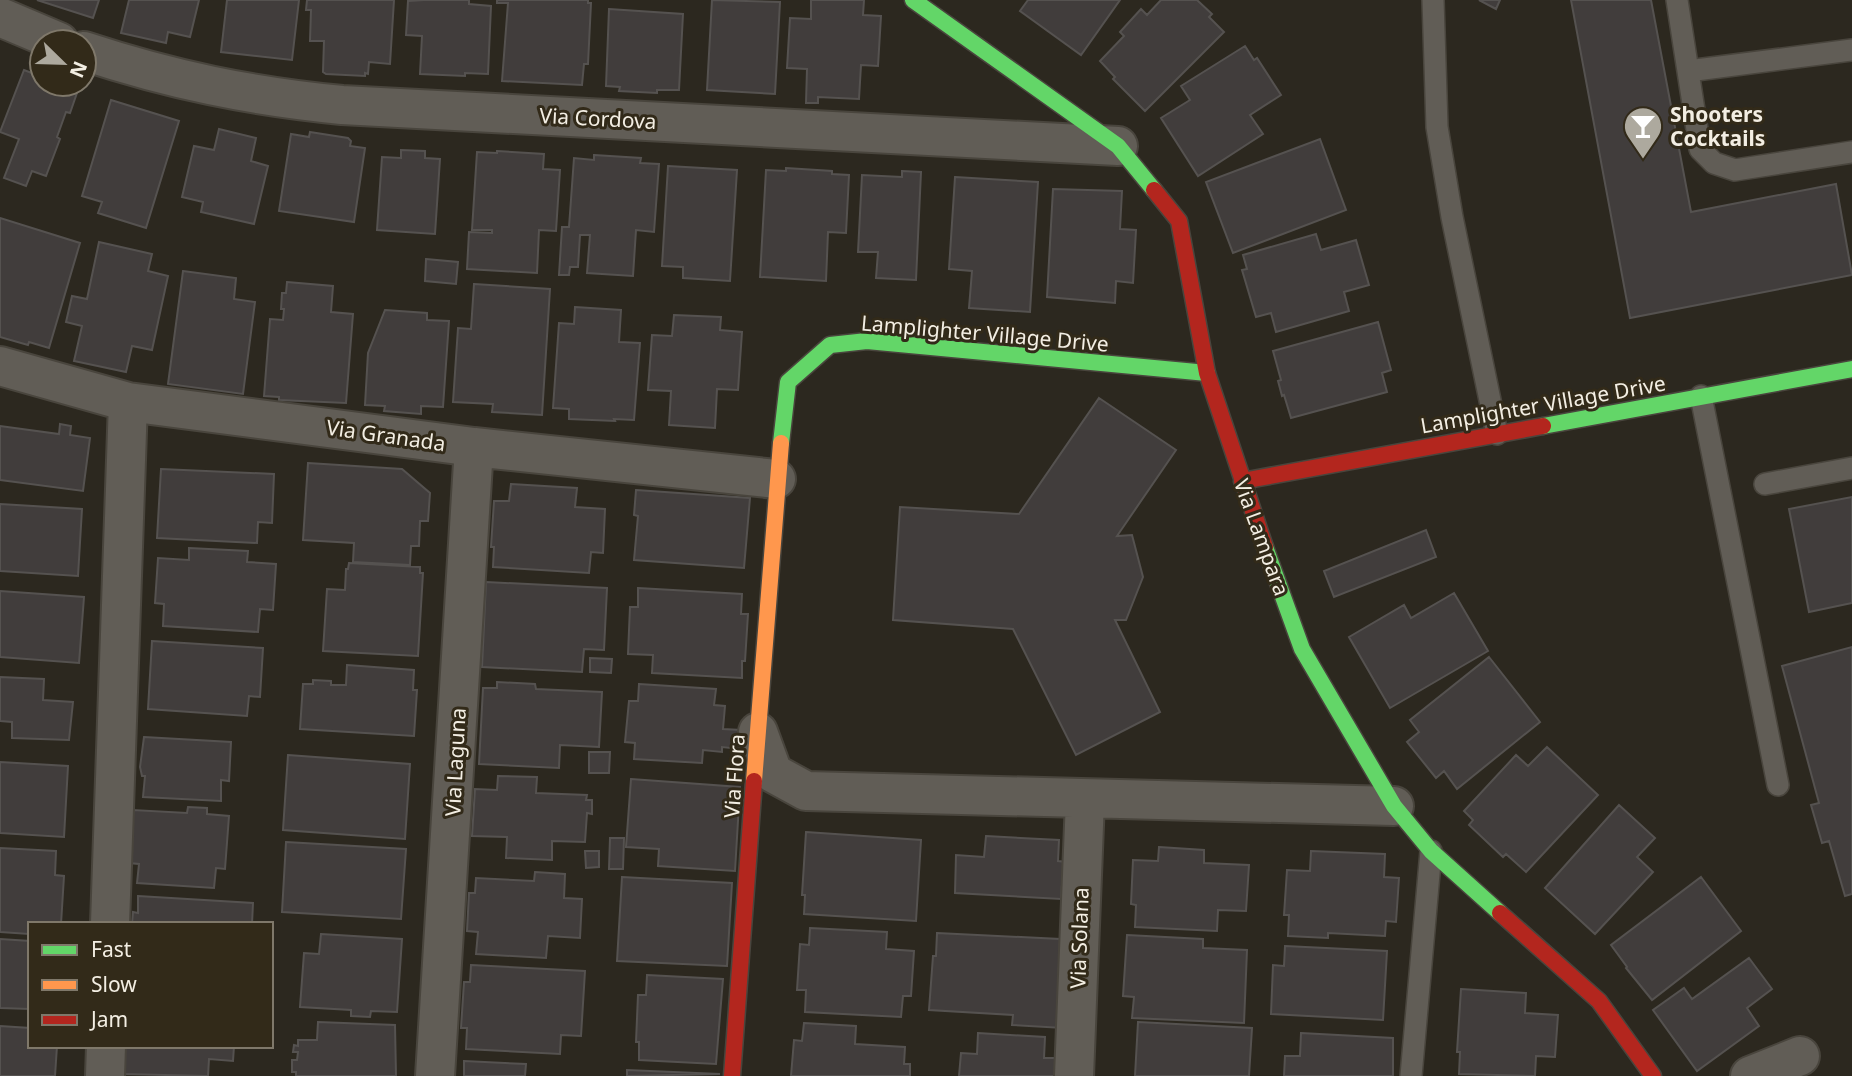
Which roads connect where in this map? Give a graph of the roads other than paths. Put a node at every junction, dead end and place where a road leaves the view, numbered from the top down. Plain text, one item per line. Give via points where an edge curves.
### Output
1 (914, 0) edge
2 (1433, 0) edge
3 (1677, 0) edge
4 (0, 17) edge
5 (28, 29) edge
6 (1852, 50) edge
7 (98, 56) edge
8 (1688, 71) junction
9 (1118, 146) junction
10 (1852, 152) edge
11 (0, 366) edge
12 (1852, 369) edge
13 (1207, 373) junction
14 (1701, 396) junction
15 (128, 402) junction
16 (1497, 434) junction
17 (474, 447) junction
18 (1852, 468) edge
19 (776, 480) junction
20 (1242, 481) junction
21 (1765, 484) dead end
22 (758, 732) junction
23 (1778, 785) dead end
24 (1085, 800) junction
25 (1395, 806) junction
26 (1431, 851) junction
27 (110, 922) edge
28 (106, 1048) edge
29 (1800, 1056) dead end
30 (105, 1076) edge
31 (435, 1076) edge
32 (733, 1076) edge
33 (1074, 1076) edge
34 (1411, 1076) edge
35 (1653, 1076) edge
36 (1750, 1076) edge

1 - 9 street, Via Lampara
2 - 16 lane via 1437,127
3 - 8 lane
4 - 5 street
6 - 8 lane
7 - 9 street, Via Cordova via 206,86 342,105
8 - 10 lane via 1700,149 1714,163 1735,170
9 - 13 street, Via Lampara via 1179,221
11 - 15 street, Via Granada
12 - 14 street, Lamplighter Village Drive
13 - 19 street, Lamplighter Village Drive via 867,341 830,345 788,382
13 - 20 street, Via Lampara
14 - 16 street, Lamplighter Village Drive
14 - 23 lane
15 - 17 street, Via Granada
15 - 27 street
16 - 20 street, Lamplighter Village Drive
17 - 19 street, Via Granada
17 - 31 street, Via Laguna
18 - 21 lane
19 - 22 street, Via Flora
20 - 25 street, Via Lampara via 1302,649
22 - 24 street via 773,773 806,791
22 - 32 street, Via Flora
24 - 25 street
24 - 33 street, Via Solana
25 - 26 street, Via Lampara
26 - 34 lane
26 - 35 street, Via Lampara via 1599,1001
28 - 30 street
29 - 36 street

